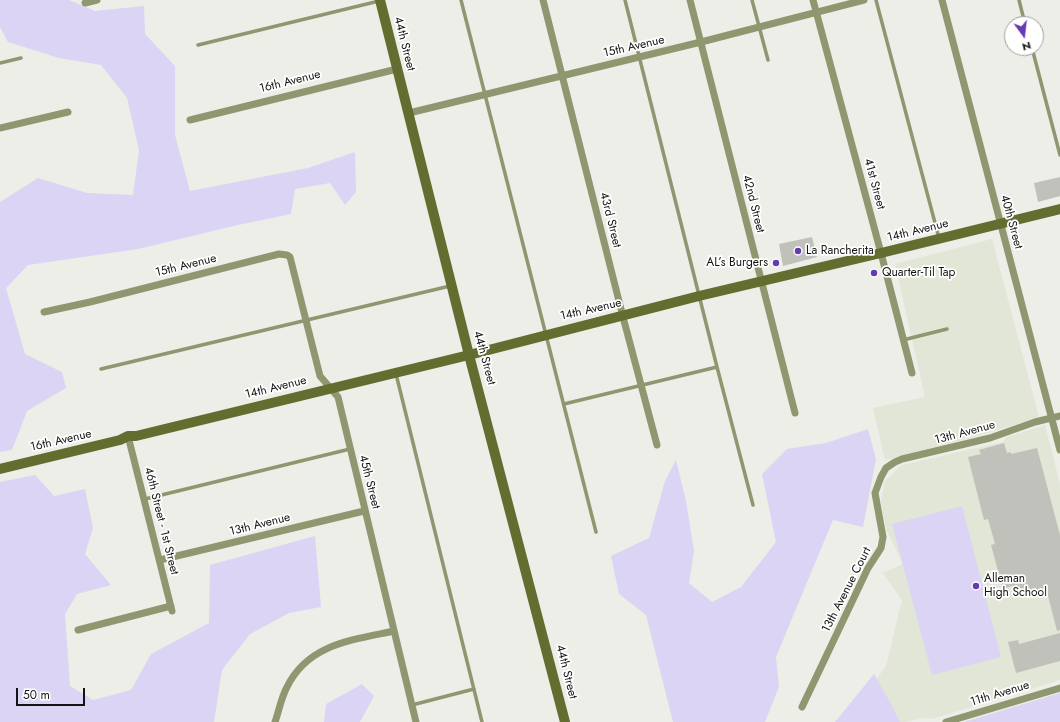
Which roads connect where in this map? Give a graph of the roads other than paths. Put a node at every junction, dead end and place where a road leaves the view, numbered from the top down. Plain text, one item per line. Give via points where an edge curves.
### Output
1 (97, 0) edge
2 (380, 0) edge
3 (461, 0) edge
4 (543, 0) edge
5 (625, 0) edge
6 (690, 0) edge
7 (752, 0) edge
8 (813, 0) edge
9 (864, 0) edge
10 (876, 0) edge
11 (942, 0) edge
12 (1019, 0) edge
13 (85, 3) dead end
14 (816, 12) junction
15 (1023, 16) edge
16 (759, 27) junction
17 (701, 42) junction
18 (198, 46) dead end
19 (640, 56) junction
20 (1034, 56) edge
21 (21, 58) dead end
22 (768, 60) dead end
23 (0, 63) edge
24 (397, 69) junction
25 (562, 75) junction
26 (484, 94) junction
27 (68, 112) dead end
28 (409, 113) junction
29 (190, 120) dead end
30 (0, 128) edge
31 (1060, 155) edge
32 (1060, 209) edge
33 (1000, 224) junction
34 (939, 239) junction
35 (881, 253) junction
36 (287, 255) joint
37 (761, 282) junction
38 (452, 286) junction
39 (699, 296) junction
40 (44, 312) dead end
41 (623, 316) junction
42 (306, 320) junction
43 (947, 329) dead end
44 (546, 334) junction
45 (903, 340) junction
46 (469, 355) junction
47 (717, 367) junction
48 (101, 369) dead end
49 (396, 373) junction
50 (912, 373) dead end
51 (640, 385) junction
52 (330, 388) junction
53 (564, 404) junction
54 (796, 413) dead end
55 (1060, 416) edge
56 (1052, 418) junction
57 (128, 436) junction
58 (656, 445) dead end
59 (350, 449) junction
60 (1060, 450) edge
61 (0, 469) edge
62 (881, 477) joint
63 (145, 500) junction
64 (753, 505) dead end
65 (364, 511) junction
66 (596, 532) dead end
67 (160, 560) junction
68 (78, 630) dead end
69 (394, 631) junction
70 (1060, 688) edge
71 (474, 689) junction
72 (412, 705) junction
73 (802, 707) dead end
74 (275, 722) edge
75 (416, 722) edge
76 (482, 722) edge
77 (565, 722) edge
78 (946, 722) edge

1 - 13 street
2 - 18 lane
2 - 24 street, 44th Street
3 - 26 lane
4 - 25 street, 43rd Street
5 - 19 lane
6 - 17 street, 42nd Street
7 - 16 lane
8 - 14 street, 41st Street
9 - 14 street, 15th Avenue
10 - 34 lane
11 - 33 street, 40th Street
12 - 15 lane
14 - 16 street, 15th Avenue
14 - 35 street, 41st Street
16 - 17 street, 15th Avenue
16 - 22 lane
17 - 19 street, 15th Avenue
17 - 37 street, 42nd Street
19 - 25 street, 15th Avenue
19 - 39 lane
20 - 31 lane
21 - 23 lane
24 - 28 street, 44th Street
24 - 29 street, 16th Avenue
25 - 26 street, 15th Avenue
25 - 41 street, 43rd Street
26 - 28 street, 15th Avenue
26 - 44 lane
27 - 30 street
28 - 38 street, 44th Street
32 - 33 street, 14th Avenue
33 - 34 street, 14th Avenue
33 - 56 street, 40th Street
34 - 35 street, 14th Avenue
35 - 37 street, 14th Avenue
35 - 45 street, 41st Street
36 - 40 street, 15th Avenue via 279,254
36 - 42 street, 45th Street via 291,260
37 - 39 street, 14th Avenue
37 - 54 street, 42nd Street
38 - 42 lane
38 - 46 street, 44th Street
39 - 41 street, 14th Avenue
39 - 47 lane
41 - 44 street, 14th Avenue
41 - 51 street, 43rd Street
42 - 48 lane
42 - 52 street, 45th Street via 320,376
43 - 45 lane
44 - 46 street, 14th Avenue
44 - 53 lane
45 - 50 street, 41st Street
46 - 49 street, 14th Avenue
46 - 77 street, 44th Street
47 - 51 lane
47 - 64 lane
49 - 52 street, 14th Avenue
49 - 71 lane
51 - 53 lane
51 - 58 street, 43rd Street
52 - 57 street, 14th Avenue
52 - 59 street, 45th Street via 338,397
53 - 66 lane
55 - 56 street, 13th Avenue
56 - 60 street, 40th Street
56 - 62 street, 13th Avenue via 990,438 902,459 886,468
57 - 61 street, 16th Avenue
57 - 63 street, 46th Street - 1st Street
59 - 63 lane
59 - 65 street, 45th Street
62 - 73 street, 13th Avenue Court via 875,493 882,544
63 - 67 street, 46th Street - 1st Street
65 - 67 street, 13th Avenue
65 - 69 street, 45th Street
67 - 68 street, 46th Street - 1st Street via 172,608
69 - 72 street, 45th Street
69 - 74 street via 338,643 307,660 286,688
70 - 78 street, 11th Avenue
71 - 72 lane
71 - 76 lane
72 - 75 street, 45th Street

